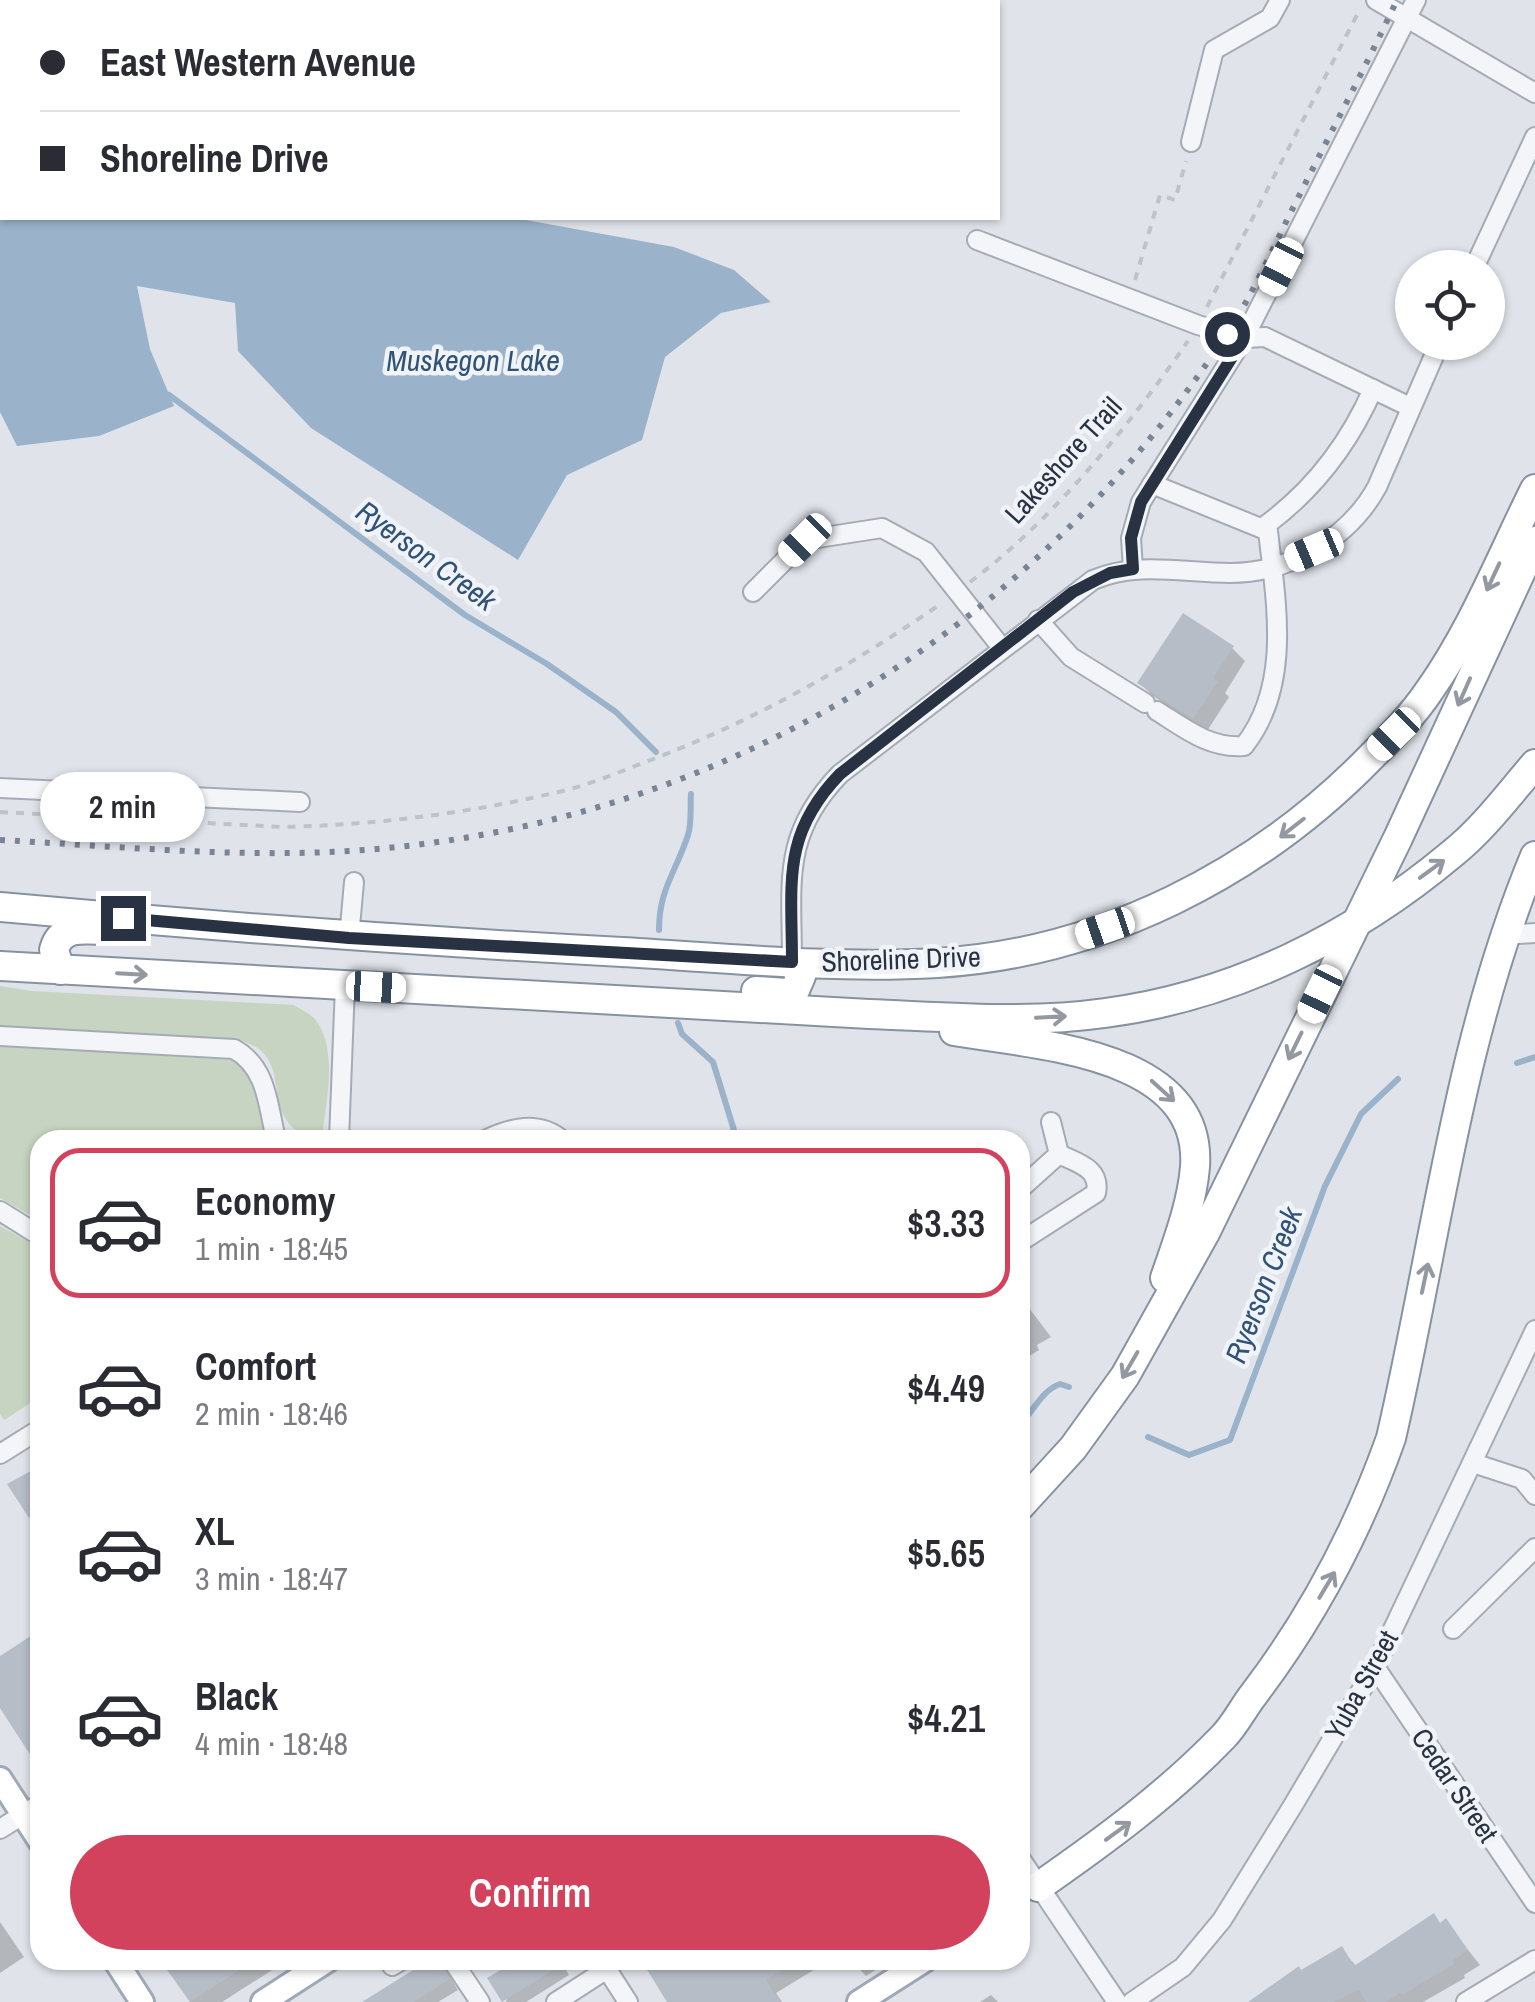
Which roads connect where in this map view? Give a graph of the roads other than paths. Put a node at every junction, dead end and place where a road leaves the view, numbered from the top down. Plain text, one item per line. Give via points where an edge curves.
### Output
1 (1280, 0) edge
2 (1416, 0) edge
3 (1392, 9) edge
4 (1535, 93) edge
5 (1535, 136) edge
6 (1191, 142) road end
7 (977, 240) dead end
8 (1482, 250) edge
9 (1244, 338) junction
10 (1432, 360) edge
11 (1373, 389) junction
12 (1410, 407) junction
13 (1152, 484) junction
14 (1535, 489) edge
15 (1262, 528) junction
16 (1535, 540) edge
17 (1272, 566) junction
18 (1133, 569) junction
19 (754, 592) dead end
20 (1038, 620) junction
21 (1002, 648) junction
22 (1535, 764) edge
23 (0, 788) edge
24 (300, 802) dead end
25 (1535, 856) edge
26 (354, 882) dead end
27 (0, 907) edge
28 (1353, 926) junction
29 (1535, 933) edge
30 (1505, 935) junction
31 (349, 938) junction
32 (792, 962) junction
33 (0, 966) edge
34 (60, 970) junction
35 (345, 986) junction
36 (470, 992) junction
37 (869, 1014) junction
38 (0, 1036) edge
39 (1051, 1122) dead end
40 (274, 1130) edge
41 (338, 1130) edge
42 (516, 1130) edge
43 (544, 1130) edge
44 (1059, 1154) junction
45 (1030, 1179) edge
46 (0, 1211) edge
47 (30, 1230) edge
48 (1030, 1236) edge
49 (1535, 1330) edge
50 (1150, 1331) junction
51 (30, 1435) edge
52 (0, 1454) edge
53 (1473, 1463) junction
54 (1030, 1495) edge
55 (1535, 1495) edge
56 (1535, 1548) edge
57 (1453, 1629) dead end
58 (1375, 1667) junction
59 (0, 1778) edge
60 (30, 1807) edge
61 (30, 1810) edge
62 (0, 1829) edge
63 (1030, 1892) edge
64 (1030, 1894) edge
65 (1535, 1903) edge
66 (1535, 1960) edge
67 (122, 1970) edge
68 (314, 1970) edge
69 (459, 1970) edge
70 (596, 1970) edge
71 (608, 1970) edge
72 (909, 1970) edge
73 (274, 1999) edge
74 (142, 2002) edge
75 (480, 2002) edge
76 (556, 2002) edge
77 (628, 2002) edge
78 (859, 2002) edge
79 (1116, 2002) edge
80 (1132, 2002) edge
81 (1466, 2002) edge

1 - 6 street via 1270,18 1214,50
2 - 3 street
3 - 4 street
3 - 9 street
5 - 8 street
7 - 9 street
9 - 11 street via 1265,337
9 - 13 street
10 - 12 street
11 - 12 street
11 - 15 street via 1333,461 1292,507
12 - 17 street via 1355,520 1314,550
13 - 15 street
13 - 18 street via 1131,538
14 -> 32 highway, Shoreline Drive via 1487,592 1428,694 1324,802 1239,866 1128,920 1036,948 937,963
15 - 17 street via 1268,531
16 -> 28 highway
17 - 18 street via 1233,573
17 - 20 street via 1278,656 1272,694 1244,746 1225,748 1200,738 1071,657
18 - 20 street via 1092,580
19 - 21 street via 805,540 882,528 926,552
20 - 21 street
21 - 32 street via 840,774 812,807 794,846
28 -> 22 highway, Shoreline Drive via 1454,852
23 - 24 street
25 - 30 highway
26 - 31 street
27 - 31 highway, Shoreline Drive
37 -> 28 highway, Shoreline Drive via 1049,1018 1148,1006 1260,972
28 -> 50 highway via 1205,1233
29 - 30 street
63 -> 30 highway via 1140,1814 1227,1733 1336,1569 1391,1438 1469,1070
31 - 32 highway, Shoreline Drive
31 - 34 highway via 209,940 71,930 56,942
32 - 36 highway via 802,976 786,993 545,981
33 - 34 highway, Shoreline Drive
34 -> 35 highway, Shoreline Drive
35 - 36 highway, Shoreline Drive
35 - 41 street
36 - 37 highway, Shoreline Drive
37 -> 50 highway via 1108,1061 1149,1079 1182,1110 1195,1166
38 - 40 street via 234,1048 252,1059
39 - 44 street
42 - 43 street
44 - 45 street
44 - 48 street via 1089,1168 1096,1193
46 - 47 street
49 - 53 street, Yuba Street
50 -> 54 highway via 1074,1448
51 - 52 street
53 - 55 street via 1522,1479
53 - 58 street, Yuba Street
56 - 57 street
58 - 65 street, Cedar Street
58 - 80 street, Yuba Street via 1222,1920 1183,1967
59 - 60 main road
61 - 62 street
64 - 79 street
66 - 81 street
67 - 74 main road
68 - 73 main road
69 - 75 street
70 - 76 street
71 - 77 street
72 - 78 main road

